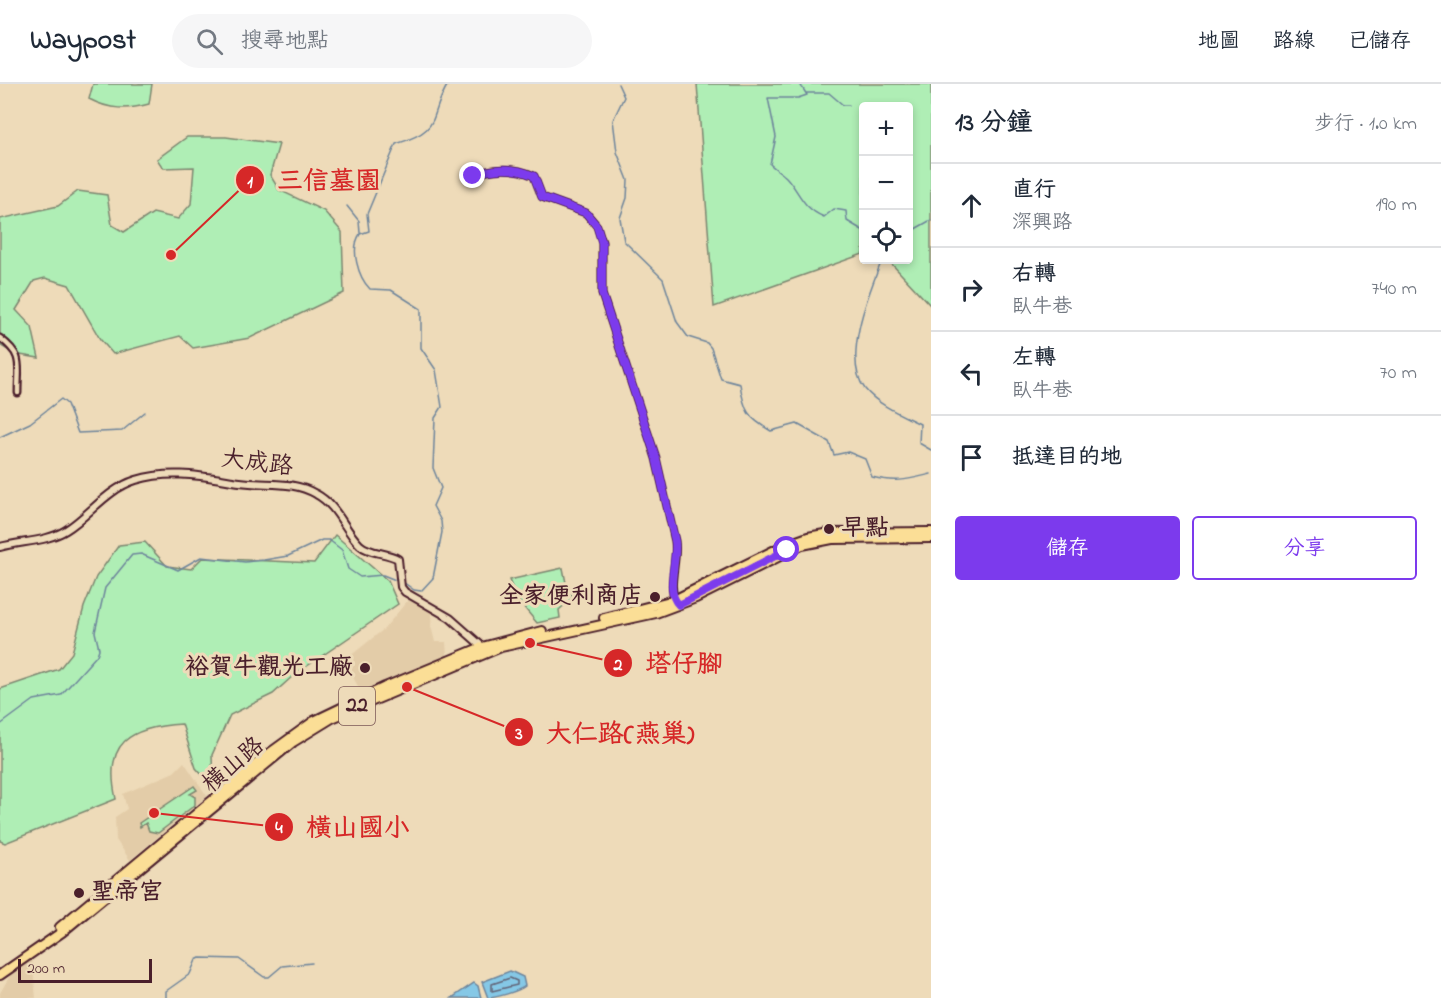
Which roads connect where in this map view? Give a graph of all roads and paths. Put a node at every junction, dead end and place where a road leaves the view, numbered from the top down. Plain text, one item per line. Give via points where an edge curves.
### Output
1 (473, 176) dead end
2 (0, 338) edge
3 (18, 393) dead end
4 (931, 532) edge
5 (931, 538) edge
6 (0, 547) edge
7 (676, 603) junction
8 (486, 649) junction
9 (0, 969) edge
10 (0, 975) edge

1 - 7 street via 518,168 534,176 542,197 586,213 597,226 602,243 602,294 656,458 675,541 672,587
2 - 3 street via 18,355
4 - 7 main road, 22 via 808,537 783,546
5 - 7 main road, 22 via 832,539 802,545
6 - 8 street, 大成路 via 64,531 105,496 136,480 192,474 241,482 294,484 334,507 360,546 398,559 405,592 450,618
7 - 8 main road, 22 via 656,613
8 - 9 main road, 橫山路 / 22 via 375,692 314,721 267,755 59,927
8 - 10 main road, 橫山路 / 22 via 319,724 70,925

